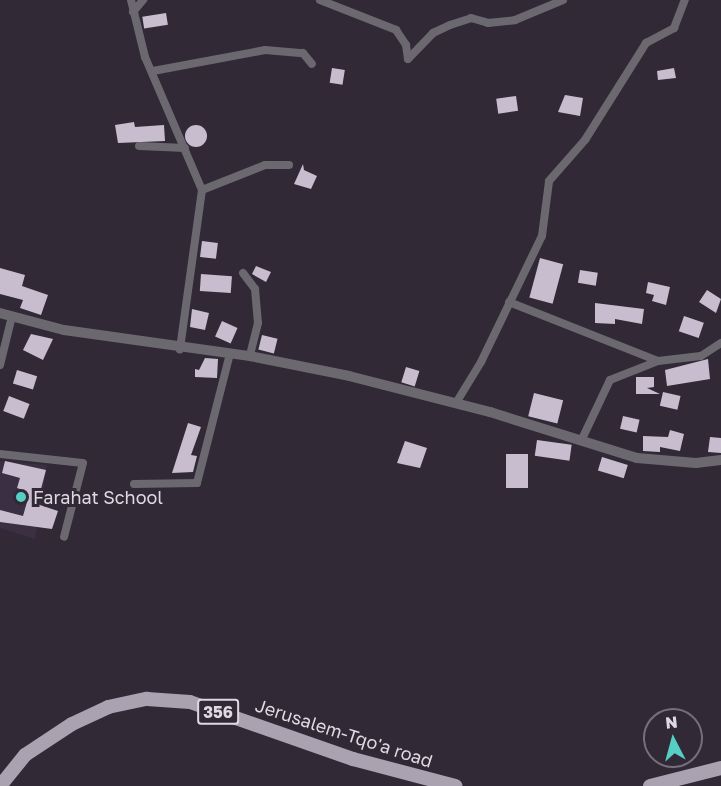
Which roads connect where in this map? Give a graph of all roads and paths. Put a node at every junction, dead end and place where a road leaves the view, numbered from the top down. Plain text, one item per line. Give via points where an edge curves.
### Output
1 (131, 0) edge
2 (142, 0) edge
3 (320, 0) edge
4 (563, 0) edge
5 (686, 0) edge
6 (133, 12) junction
7 (312, 64) dead end
8 (153, 71) junction
9 (139, 146) dead end
10 (185, 148) junction
11 (290, 165) dead end
12 (201, 190) junction
13 (243, 273) dead end
14 (509, 302) junction
15 (0, 312) edge
16 (12, 316) junction
17 (721, 343) edge
18 (180, 349) junction
19 (230, 354) junction
20 (250, 356) junction
21 (658, 361) junction
22 (0, 365) edge
23 (456, 403) junction
24 (582, 439) junction
25 (0, 454) edge
26 (721, 460) edge
27 (134, 484) dead end
28 (64, 537) dead end
29 (721, 768) edge
30 (721, 775) edge
31 (721, 782) edge
32 (0, 786) edge
33 (455, 786) edge
34 (650, 786) edge

1 - 6 street
2 - 6 street
3 - 4 street via 396,30 406,45 408,59 433,33 471,18 515,20
5 - 14 street via 675,28 646,43 585,140 549,181 542,236
6 - 8 street
7 - 8 street via 303,53 265,50
8 - 10 street
9 - 10 street
10 - 12 street
11 - 12 street via 265,165
12 - 18 street
13 - 20 street via 255,289 258,323
14 - 21 street
14 - 23 street
15 - 16 street
16 - 18 street
16 - 22 street
17 - 21 street via 701,356
18 - 19 street
19 - 20 street
19 - 27 street via 197,483
20 - 23 street
21 - 24 street via 610,380
23 - 24 street
24 - 26 street via 646,459
25 - 28 street via 83,463
29 - 34 main road
30 - 31 main road
32 - 33 main road, Jerusalem-Tqo'a road / 356 via 25,755 72,724 108,707 147,699 190,702 353,759

